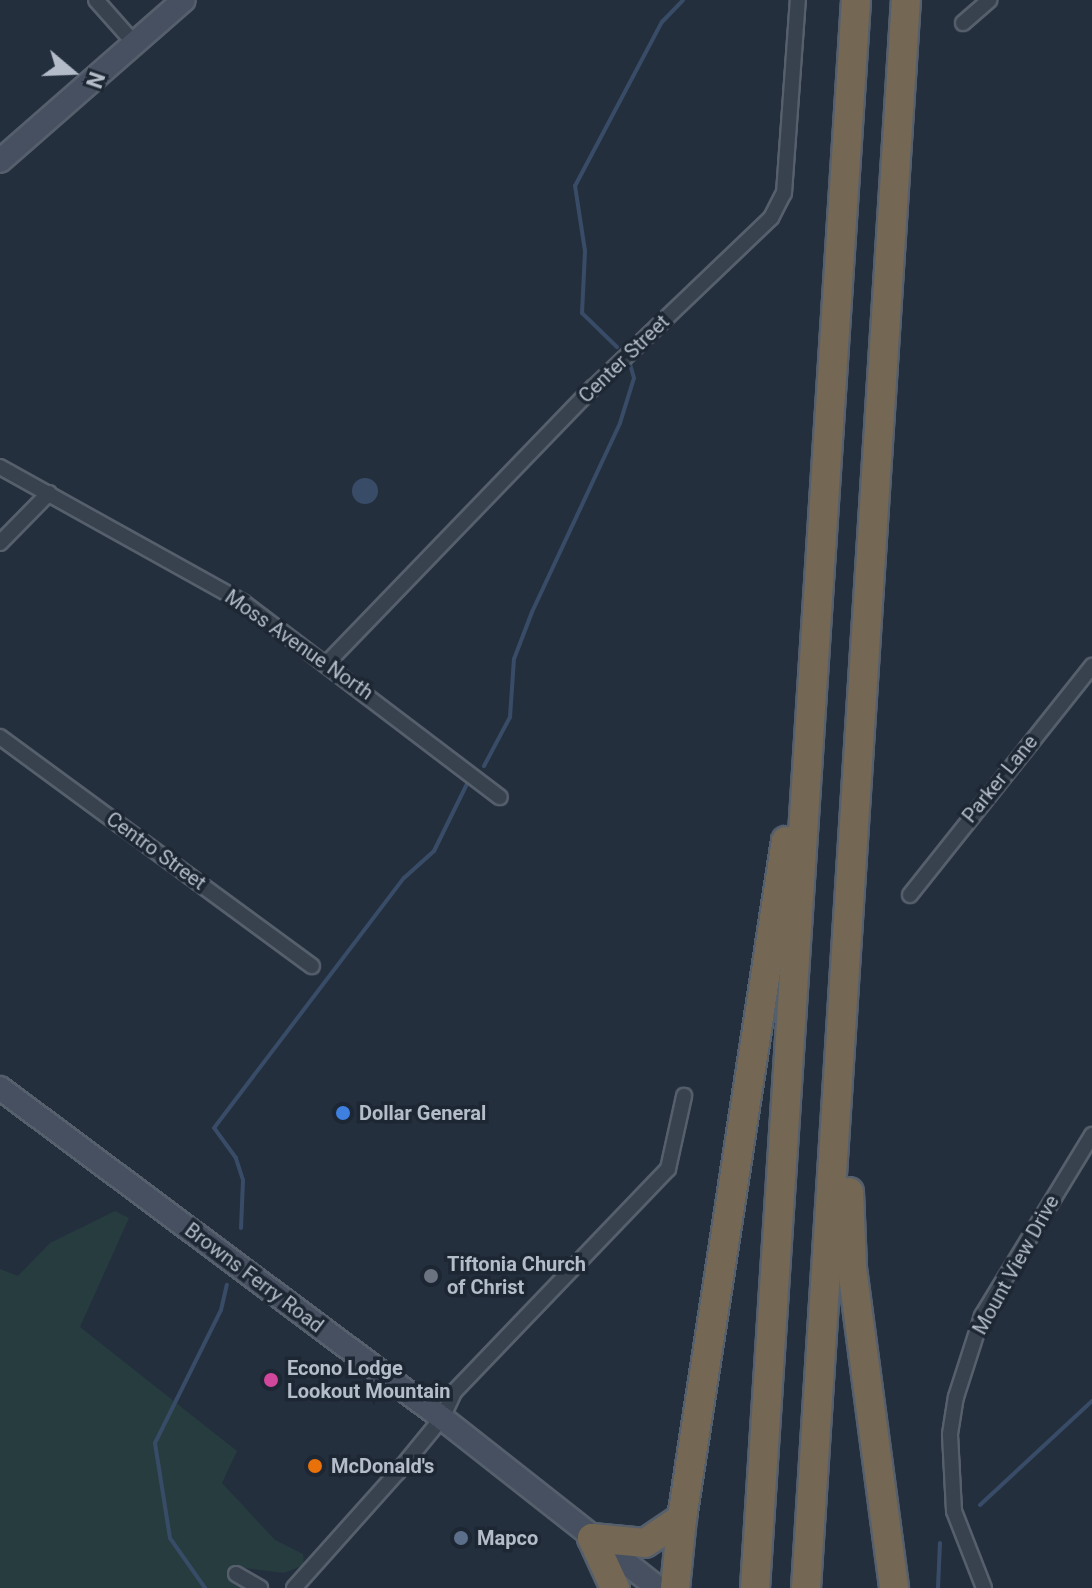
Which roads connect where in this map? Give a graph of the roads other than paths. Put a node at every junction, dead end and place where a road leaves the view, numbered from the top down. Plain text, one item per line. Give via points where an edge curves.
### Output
1 (96, 0) edge
2 (798, 0) edge
3 (856, 0) edge
4 (906, 0) edge
5 (989, 0) edge
6 (175, 3) edge
7 (963, 23) dead end
8 (134, 43) junction
9 (0, 161) edge
10 (0, 467) edge
11 (49, 493) junction
12 (0, 543) edge
13 (813, 661) junction
14 (327, 663) junction
15 (1092, 666) edge
16 (0, 737) edge
17 (500, 797) dead end
18 (910, 895) dead end
19 (312, 966) dead end
20 (0, 1088) edge
21 (684, 1096) dead end
22 (840, 1112) junction
23 (1092, 1135) edge
24 (442, 1418) junction
25 (682, 1518) junction
26 (592, 1538) junction
27 (236, 1574) dead end
28 (260, 1588) edge
29 (294, 1588) edge
30 (615, 1588) edge
31 (658, 1588) edge
32 (675, 1588) edge
33 (755, 1588) edge
34 (806, 1588) edge
35 (894, 1588) edge
36 (984, 1588) edge

1 - 8 street
2 - 14 street, Center Street via 784,193 771,218 593,388
3 - 13 highway
4 - 22 highway
5 - 7 street
6 - 8 street
8 - 9 street
10 - 11 street, Moss Avenue North
11 - 12 street
11 - 14 street, Moss Avenue North via 244,603
13 - 25 highway
13 - 33 highway
14 - 17 street, Moss Avenue North
15 - 18 street, Parker Lane
16 - 19 street, Centro Street
20 - 24 street, Browns Ferry Road
21 - 24 street via 668,1169 454,1392
22 - 34 highway
22 - 35 highway via 848,1150 852,1268
23 - 36 street, Mount View Drive via 982,1316 956,1397 950,1434 954,1511
24 - 26 street, Browns Ferry Road
24 - 29 street
25 - 26 highway via 645,1543
25 - 32 highway
26 - 30 highway
26 - 31 street, Browns Ferry Road
27 - 28 street

